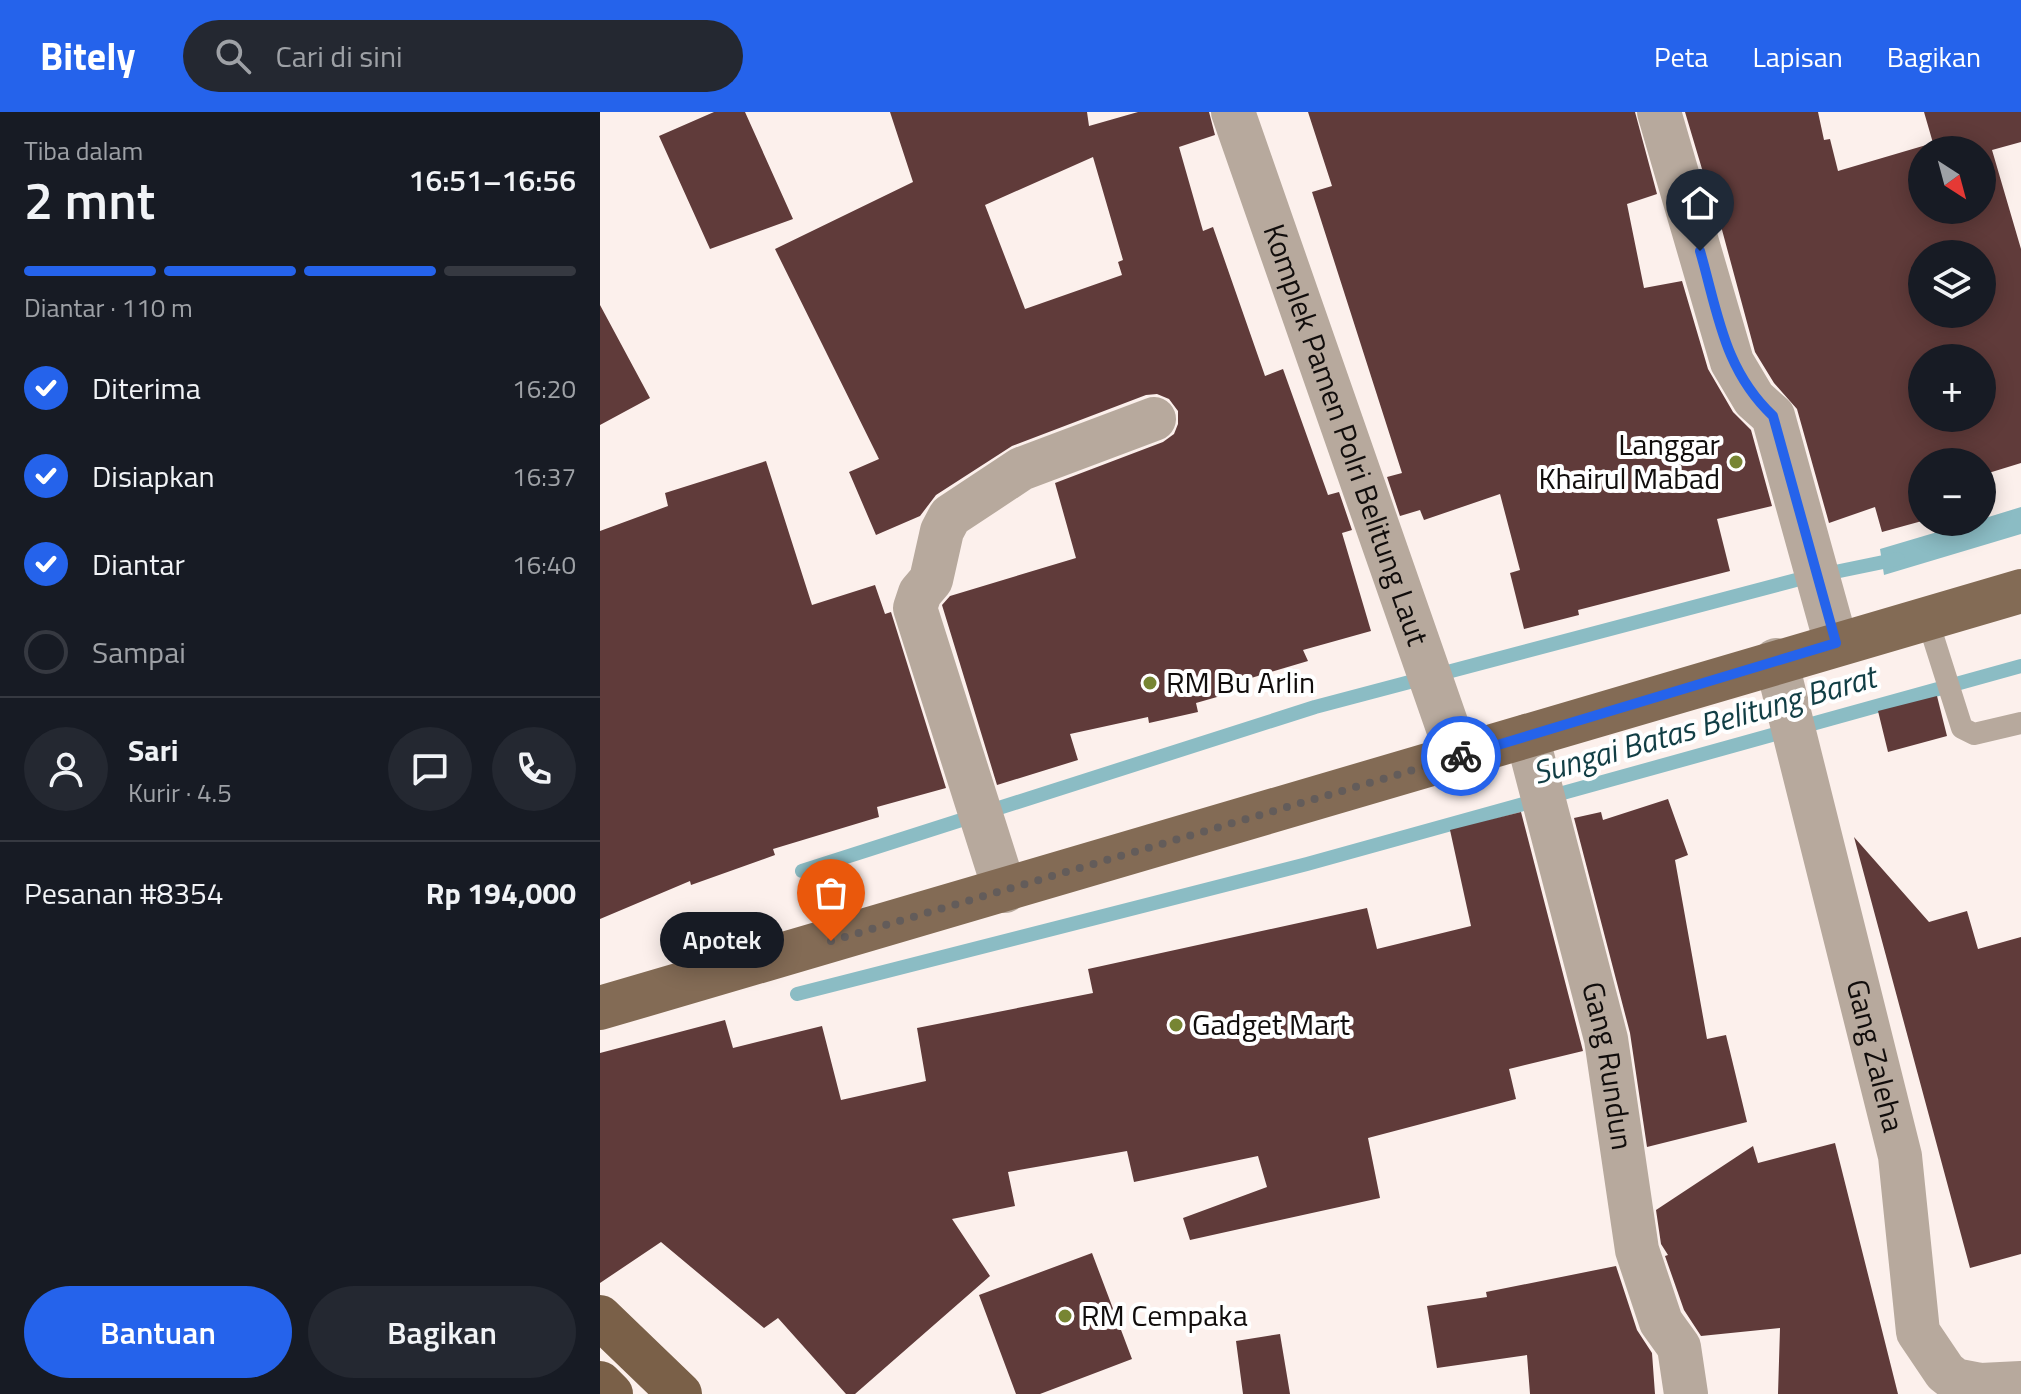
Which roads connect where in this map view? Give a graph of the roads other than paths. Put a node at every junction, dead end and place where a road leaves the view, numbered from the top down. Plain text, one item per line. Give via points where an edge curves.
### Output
1 (1233, 112) edge
2 (1659, 112) edge
3 (1154, 419) dead end
4 (2021, 591) edge
5 (1927, 618) junction
6 (1836, 643) junction
7 (1776, 660) junction
8 (2021, 723) edge
9 (1527, 736) junction
10 (1458, 757) junction
11 (1005, 891) junction
12 (600, 1008) edge
13 (600, 1317) edge
14 (600, 1383) edge
15 (2021, 1383) edge
16 (611, 1394) edge
17 (680, 1394) edge
18 (1686, 1394) edge

1 - 10 street, Komplek Pamen Polri Belitung Laut
2 - 6 street via 1732,362 1754,399 1773,416
3 - 11 street via 1021,469 950,516 938,560 915,608
4 - 5 main road
5 - 6 main road
5 - 8 lane via 1958,723 1967,733 1981,734
6 - 7 main road
7 - 9 main road
7 - 15 street, Gang Zaleha via 1900,1156 1918,1332 1955,1380
9 - 10 main road
9 - 18 street, Gang Rundun via 1606,1039 1637,1250 1661,1322 1679,1347
10 - 11 main road
11 - 12 main road
13 - 17 highway
14 - 16 highway

